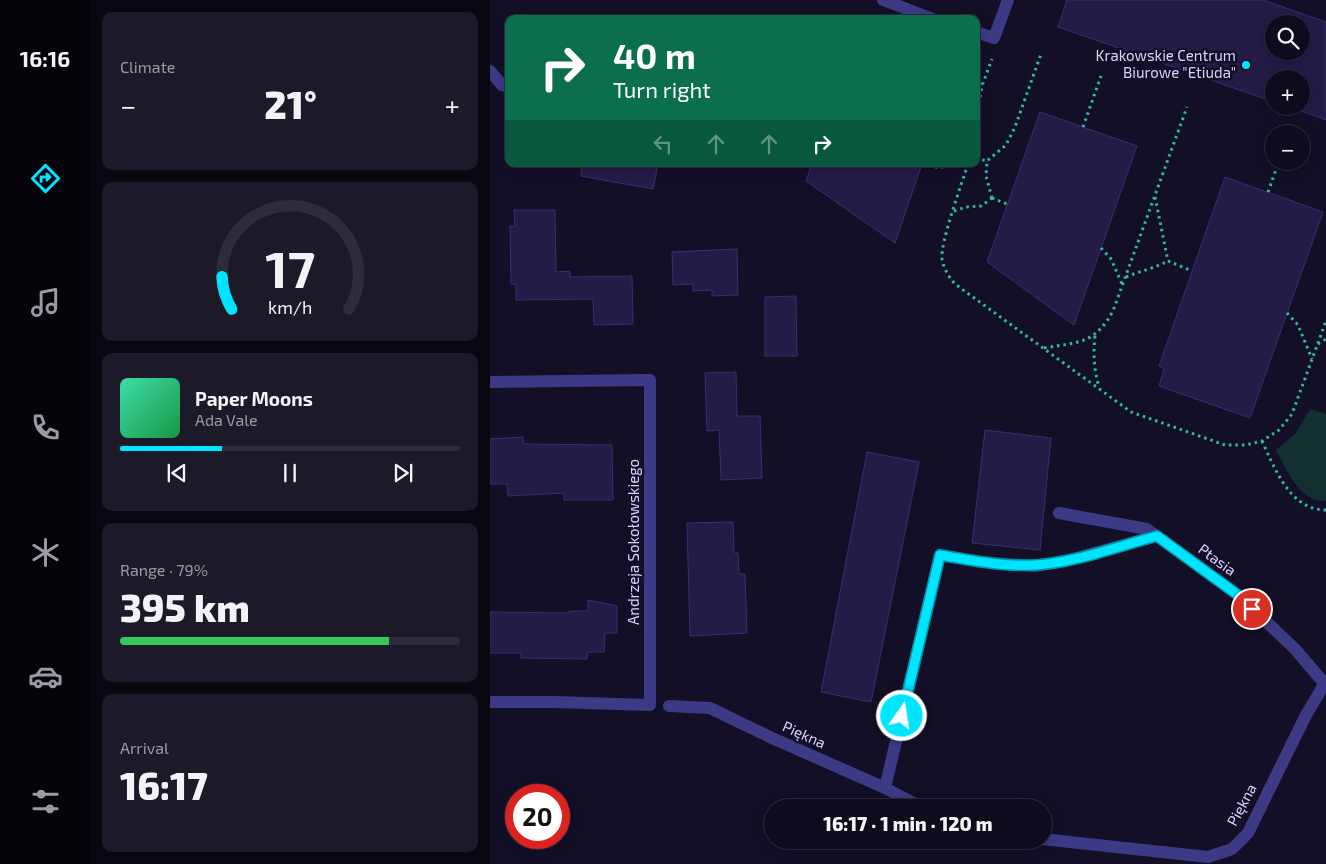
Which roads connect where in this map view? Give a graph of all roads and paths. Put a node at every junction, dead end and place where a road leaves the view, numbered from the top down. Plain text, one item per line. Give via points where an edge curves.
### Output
1 (883, 0) edge
2 (1008, 0) edge
3 (922, 15) edge
4 (980, 33) edge
5 (994, 38) junction
6 (1041, 54) dead end
7 (490, 71) edge
8 (1101, 76) dead end
9 (980, 83) edge
10 (505, 86) edge
11 (982, 86) junction
12 (980, 99) edge
13 (1187, 107) dead end
14 (1083, 127) dead end
15 (980, 159) edge
16 (987, 161) junction
17 (931, 167) edge
18 (948, 167) edge
19 (967, 167) edge
20 (1276, 170) edge
21 (1268, 192) dead end
22 (1155, 197) junction
23 (992, 198) junction
24 (1007, 204) dead end
25 (954, 211) junction
26 (1101, 248) dead end
27 (1168, 260) junction
28 (1192, 271) dead end
29 (1126, 277) junction
30 (1122, 285) junction
31 (1287, 313) dead end
32 (1326, 321) edge
33 (1095, 336) junction
34 (1326, 340) edge
35 (1318, 344) junction
36 (1044, 348) junction
37 (1313, 360) junction
38 (490, 382) edge
39 (1100, 388) junction
40 (1262, 441) junction
41 (1326, 510) edge
42 (1059, 513) dead end
43 (1157, 536) junction
44 (1325, 682) edge
45 (490, 702) edge
46 (669, 706) dead end
47 (885, 788) junction
48 (906, 799) edge
49 (1052, 840) edge

1 - 3 street
2 - 5 street
4 - 5 street
5 - 11 path via 994,56
6 - 16 path via 1015,128 1006,145
7 - 10 street
8 - 14 path
9 - 11 path
11 - 12 path
13 - 22 path
15 - 16 path
16 - 23 path via 986,176
17 - 18 path
19 - 25 path
20 - 21 path
22 - 27 path
22 - 29 path
23 - 24 path
23 - 25 path via 981,206
25 - 36 path via 942,257 946,273 954,284
26 - 30 path via 1112,259
27 - 28 path
27 - 29 path
29 - 30 path
30 - 33 path via 1113,311
31 - 37 path via 1298,325
32 - 35 path
33 - 36 path
33 - 39 path via 1093,350
34 - 35 path
35 - 37 path
36 - 39 path
37 - 40 path via 1292,414 1279,430
38 - 45 street, Andrzeja Sokołowskiego via 650,380 650,705
39 - 40 path via 1131,412 1225,445
40 - 41 path via 1284,484 1296,498 1309,507
42 - 43 street, Ptasia via 1148,529
43 - 44 street, Ptasia via 1238,595
43 - 47 street via 1035,566 940,555
44 - 49 street, Piękna via 1248,832 1232,849 1208,857
46 - 47 street, Piękna via 710,708
47 - 48 street, Piękna

